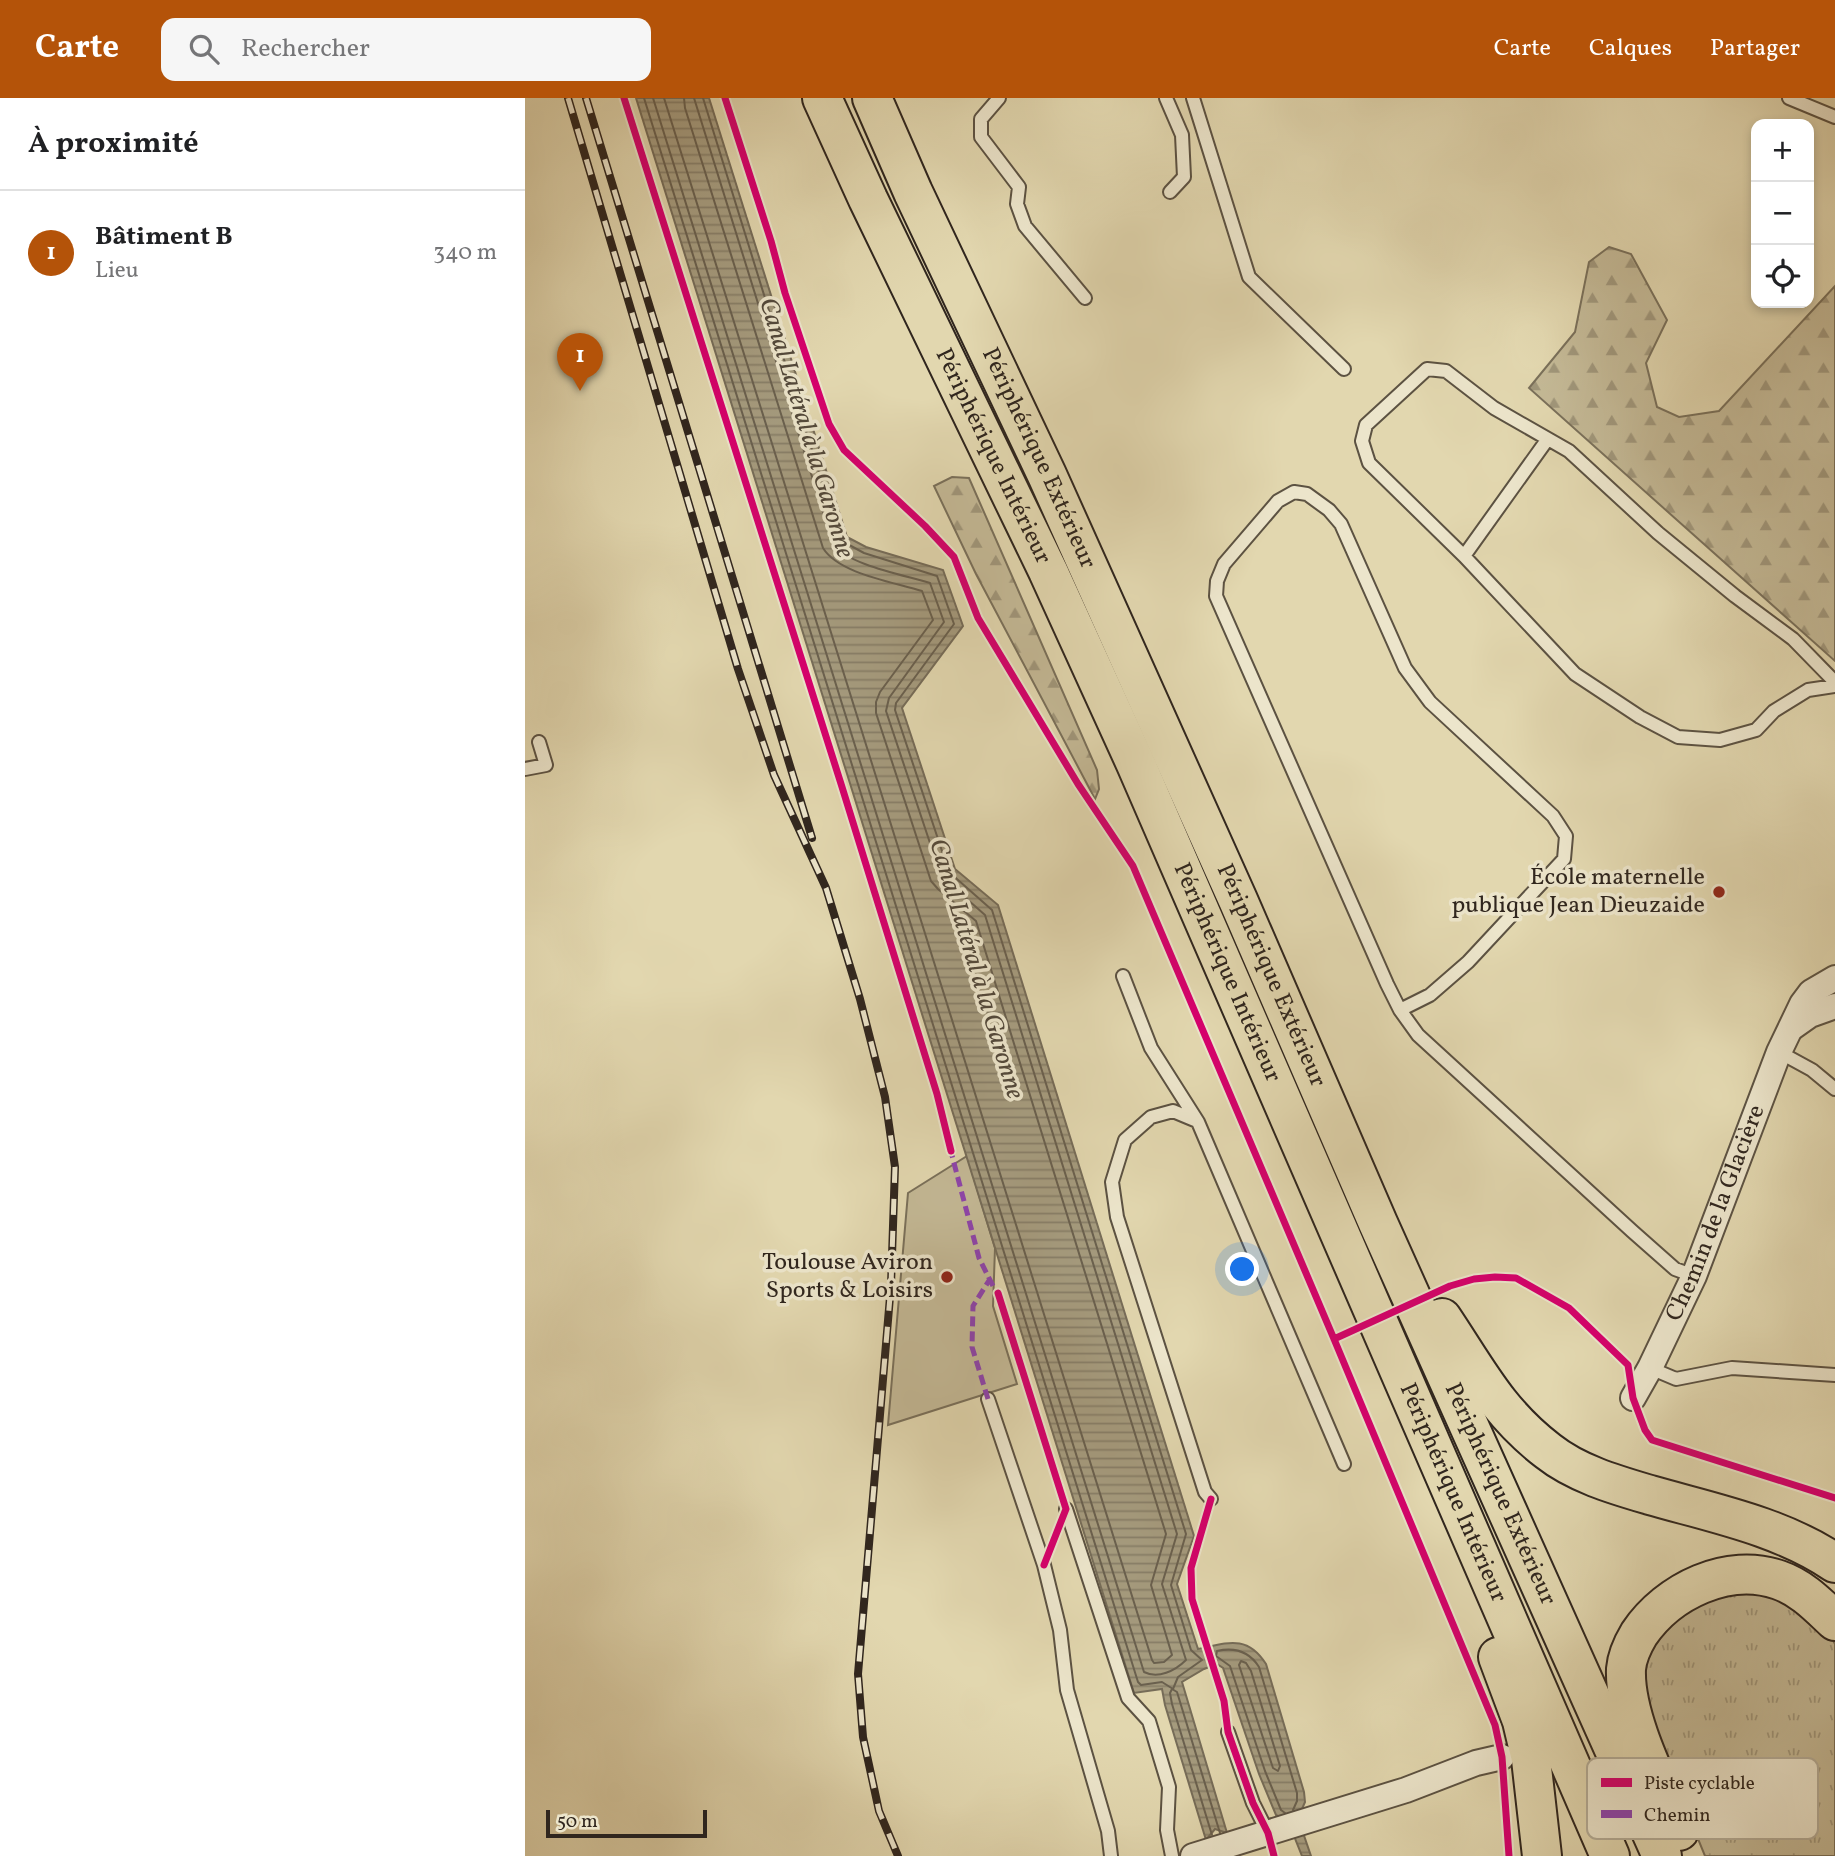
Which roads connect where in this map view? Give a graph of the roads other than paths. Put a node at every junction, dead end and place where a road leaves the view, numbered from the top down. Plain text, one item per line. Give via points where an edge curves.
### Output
1 (822, 98) edge
2 (872, 98) edge
3 (999, 98) edge
4 (1166, 98) edge
5 (1193, 98) edge
6 (1789, 98) edge
7 (1835, 117) edge
8 (1170, 192) dead end
9 (1085, 298) dead end
10 (1344, 369) dead end
11 (1547, 440) junction
12 (1464, 556) junction
13 (1835, 684) edge
14 (539, 742) dead end
15 (525, 769) edge
16 (1123, 976) dead end
17 (1835, 978) edge
18 (1835, 1006) edge
19 (1401, 1010) junction
20 (1793, 1027) junction
21 (1779, 1052) junction
22 (1835, 1089) edge
23 (1198, 1122) junction
24 (1378, 1223) junction
25 (1694, 1276) junction
26 (1650, 1368) junction
27 (1835, 1375) edge
28 (1633, 1398) dead end
29 (988, 1399) dead end
30 (1344, 1464) dead end
31 (1210, 1499) dead end
32 (1066, 1509) dead end
33 (1475, 1544) junction
34 (1835, 1563) edge
35 (1835, 1620) edge
36 (1228, 1732) dead end
37 (1502, 1757) dead end
38 (1619, 1758) edge
39 (1649, 1758) edge
40 (1587, 1803) edge
41 (1268, 1833) junction
42 (1603, 1839) edge
43 (1655, 1839) edge
44 (1682, 1839) edge
45 (1111, 1856) edge
46 (1172, 1856) edge
47 (1193, 1856) edge
48 (1542, 1856) edge
49 (1610, 1856) edge
50 (1663, 1856) edge
51 (1689, 1856) edge

1 - 33 highway, Périphérique Intérieur via 1131,752
2 - 24 highway, Périphérique Extérieur via 1120,637
3 - 9 lane via 981,119 981,137 1019,187 1017,204 1025,226
4 - 8 lane via 1181,135 1184,177
5 - 10 lane via 1249,277
6 - 7 lane
11 - 12 lane
11 - 12 lane via 1493,408 1446,371 1427,369 1366,425 1362,441 1369,463
11 - 13 lane via 1569,451 1658,533 1793,639
12 - 13 lane via 1575,674 1678,737 1720,740 1756,730 1774,711 1808,690
14 - 15 lane via 546,765
16 - 23 lane via 1151,1048
17 - 20 street, Chemin de la Glacière via 1811,992
18 - 20 street
19 - 19 lane via 1216,596 1224,564 1278,501 1294,492 1307,494 1341,524 1405,668 1430,702 1553,816 1566,836 1564,859 1468,962 1430,995
19 - 25 lane via 1418,1035 1632,1231 1675,1269
20 - 21 street, Chemin de la Glacière
21 - 22 lane
21 - 25 street, Chemin de la Glacière
23 - 30 lane
23 - 31 lane via 1173,1111 1151,1117 1125,1140 1112,1182 1122,1230
24 - 34 highway via 1494,1397 1509,1417 1550,1453 1617,1485 1785,1535
24 - 38 highway, Périphérique Extérieur
25 - 26 street, Chemin de la Glacière
26 - 27 lane via 1676,1379 1732,1367
26 - 28 street, Chemin de la Glacière
29 - 45 lane via 1044,1565 1060,1630 1067,1690 1108,1831
32 - 46 lane via 1128,1698 1149,1721 1169,1787 1167,1830
33 - 40 highway, Périphérique Intérieur
33 - 48 highway via 1466,1582 1522,1721
35 - 39 highway via 1802,1591 1752,1574 1696,1585 1668,1603 1649,1620 1626,1667 1628,1695
36 - 41 lane
37 - 41 street
41 - 47 street
42 - 49 highway, Périphérique Intérieur
43 - 50 highway, Périphérique Extérieur
44 - 51 highway

